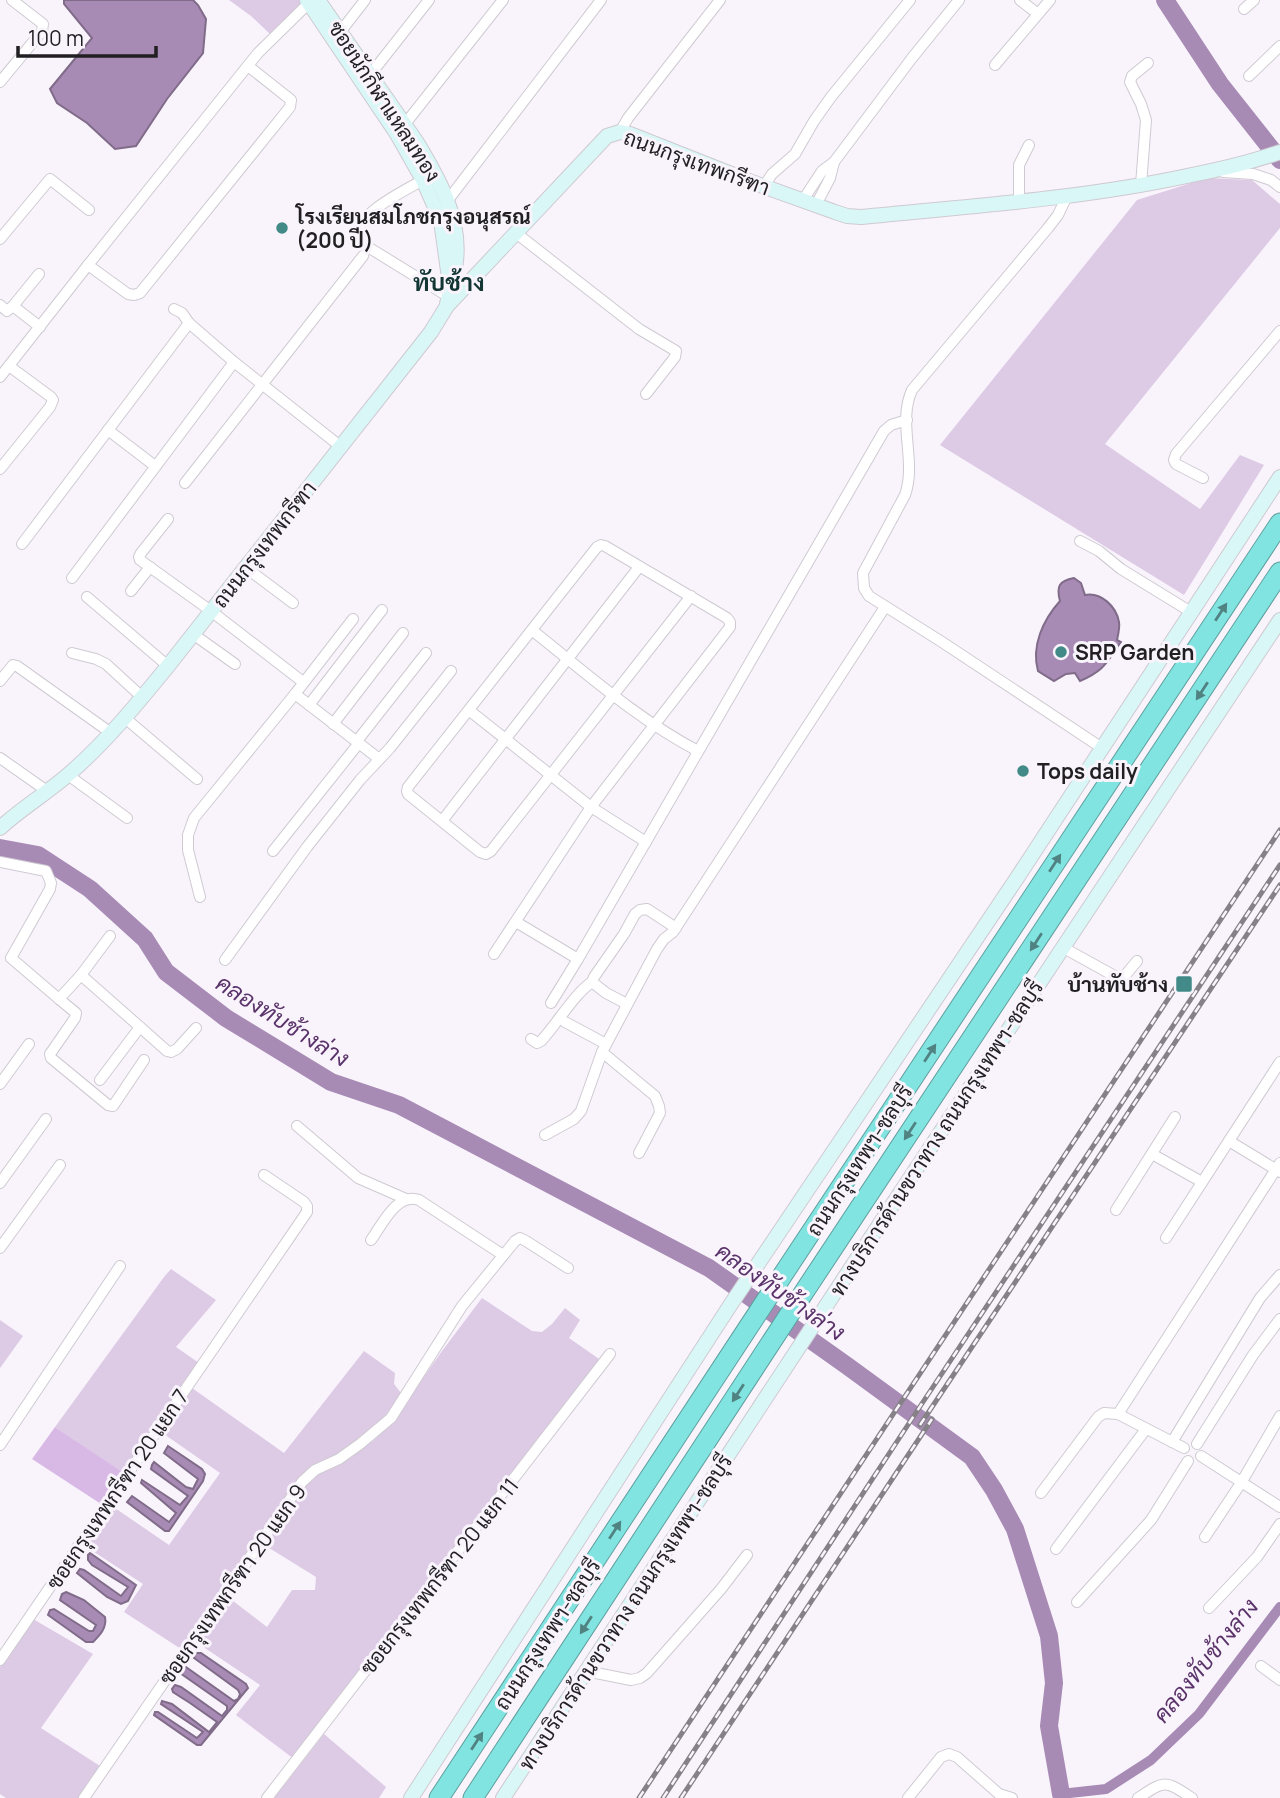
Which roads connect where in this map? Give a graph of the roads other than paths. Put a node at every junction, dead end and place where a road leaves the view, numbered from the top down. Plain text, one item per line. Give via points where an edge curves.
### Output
1 (12, 0) edge
2 (365, 0) edge
3 (429, 0) edge
4 (503, 0) edge
5 (601, 0) edge
6 (720, 0) edge
7 (910, 0) edge
8 (958, 0) edge
9 (1020, 0) edge
10 (1050, 0) edge
11 (1254, 0) edge
12 (312, 1) edge
13 (1244, 9) dead end
14 (1038, 14) junction
15 (341, 31) junction
16 (1280, 46) edge
17 (1148, 63) dead end
18 (995, 65) dead end
19 (248, 66) junction
20 (370, 75) junction
21 (1249, 76) dead end
22 (0, 82) edge
23 (401, 129) junction
24 (620, 132) junction
25 (1029, 145) dead end
26 (1280, 152) edge
27 (1217, 170) junction
28 (424, 180) junction
29 (1142, 185) junction
30 (764, 186) junction
31 (1280, 187) edge
32 (1067, 196) junction
33 (447, 200) junction
34 (1019, 201) junction
35 (809, 203) junction
36 (89, 210) dead end
37 (516, 233) junction
38 (0, 239) edge
39 (363, 256) dead end
40 (88, 265) junction
41 (39, 274) dead end
42 (449, 296) junction
43 (174, 309) dead end
44 (5, 310) edge
45 (190, 323) junction
46 (40, 327) junction
47 (1280, 331) edge
48 (234, 362) junction
49 (9, 366) junction
50 (0, 377) edge
51 (262, 385) junction
52 (646, 394) dead end
53 (907, 420) junction
54 (108, 430) junction
55 (341, 446) junction
56 (155, 466) junction
57 (0, 469) edge
58 (1280, 477) edge
59 (1203, 478) dead end
60 (184, 484) dead end
61 (168, 519) dead end
62 (1280, 523) edge
63 (1080, 541) dead end
64 (22, 544) dead end
65 (150, 567) junction
66 (245, 567) junction
67 (639, 567) junction
68 (1280, 572) edge
69 (72, 578) dead end
70 (131, 591) dead end
71 (691, 596) junction
72 (87, 597) dead end
73 (293, 603) dead end
74 (885, 607) junction
75 (382, 610) dead end
76 (211, 611) junction
77 (1191, 612) junction
78 (353, 619) dead end
79 (1280, 620) edge
80 (533, 631) junction
81 (403, 633) dead end
82 (193, 634) junction
83 (72, 653) dead end
84 (426, 653) dead end
85 (568, 659) junction
86 (235, 664) dead end
87 (168, 666) junction
88 (450, 671) dead end
89 (0, 681) edge
90 (303, 682) junction
91 (295, 694) junction
92 (612, 695) junction
93 (142, 697) junction
94 (309, 705) junction
95 (470, 711) junction
96 (125, 718) junction
97 (333, 724) junction
98 (653, 725) junction
99 (111, 733) junction
100 (506, 741) junction
101 (358, 742) junction
102 (1102, 748) junction
103 (698, 751) junction
104 (0, 758) edge
105 (378, 758) junction
106 (68, 775) junction
107 (550, 775) junction
108 (197, 779) dead end
109 (47, 791) junction
110 (591, 807) junction
111 (127, 818) dead end
112 (442, 821) junction
113 (6, 823) edge
114 (646, 842) junction
115 (273, 851) dead end
116 (0, 862) edge
117 (200, 897) dead end
118 (516, 922) junction
119 (676, 928) junction
120 (110, 936) dead end
121 (1062, 947) junction
122 (494, 954) dead end
123 (578, 959) junction
124 (225, 960) dead end
125 (1136, 961) dead end
126 (81, 975) junction
127 (592, 982) junction
128 (59, 999) junction
129 (551, 1003) dead end
130 (627, 1004) junction
131 (565, 1022) dead end
132 (139, 1027) junction
133 (196, 1028) dead end
134 (531, 1039) dead end
135 (29, 1044) dead end
136 (604, 1048) junction
137 (144, 1060) dead end
138 (1280, 1062) edge
139 (100, 1080) dead end
140 (0, 1084) edge
141 (1175, 1117) dead end
142 (46, 1119) dead end
143 (297, 1126) dead end
144 (545, 1135) dead end
145 (1229, 1141) junction
146 (639, 1153) dead end
147 (1152, 1154) junction
148 (60, 1165) dead end
149 (1279, 1168) edge
150 (264, 1175) dead end
151 (2, 1176) edge
152 (1202, 1182) junction
153 (406, 1199) junction
154 (1116, 1210) dead end
155 (1166, 1238) dead end
156 (371, 1240) dead end
157 (0, 1248) edge
158 (503, 1255) junction
159 (120, 1266) dead end
160 (568, 1268) dead end
161 (1280, 1275) edge
162 (1280, 1319) edge
163 (610, 1354) dead end
164 (1118, 1414) junction
165 (1280, 1416) edge
166 (1146, 1429) junction
167 (1172, 1442) junction
168 (1197, 1444) junction
169 (0, 1446) edge
170 (1184, 1448) junction
171 (1201, 1456) junction
172 (1188, 1461) junction
173 (1241, 1483) junction
174 (1041, 1493) dead end
175 (1280, 1507) edge
176 (1280, 1524) edge
177 (1205, 1537) dead end
178 (1056, 1549) dead end
179 (747, 1555) dead end
180 (1077, 1602) dead end
181 (1209, 1608) dead end
182 (0, 1660) edge
183 (1261, 1666) dead end
184 (586, 1671) junction
185 (1280, 1680) edge
186 (997, 1796) edge
187 (84, 1798) edge
188 (267, 1798) edge
189 (411, 1798) edge
190 (439, 1798) edge
191 (473, 1798) edge
192 (503, 1798) edge
193 (908, 1798) edge
194 (1012, 1798) edge
195 (1138, 1798) edge
196 (1191, 1798) edge

1 - 22 street via 44,27
2 - 15 street
3 - 20 street
4 - 23 street
5 - 33 street
6 - 24 street
7 - 30 street via 821,111 795,154
8 - 35 street via 834,162 830,178
9 - 14 street
10 - 14 street
11 - 13 street
12 - 15 main road, ซอยนักกีฬาแหลมทอง
12 - 19 street
12 - 23 main road, ซอยนักกีฬาแหลมทอง
14 - 18 street
15 - 20 main road, ซอยนักกีฬาแหลมทอง
16 - 21 street
17 - 29 street via 1130,82 1146,120
19 - 40 street
19 - 40 street via 291,100 264,140 140,292 128,294
20 - 23 main road, ซอยนักกีฬาแหลมทอง
23 - 28 main road, ซอยนักกีฬาแหลมทอง
23 - 33 main road, ซอยนักกีฬาแหลมทอง via 426,158
24 - 30 main road, ถนนกรุงเทพกรีฑา
24 - 37 main road, ถนนกรุงเทพกรีฑา via 607,136
25 - 34 street via 1019,165
26 - 27 main road, ถนนกรุงเทพกรีฑา
27 - 29 main road, ถนนกรุงเทพกรีฑา
27 - 31 street via 1253,174
28 - 42 main road, ซอยนักกีฬาแหลมทอง via 441,221
28 - 42 street via 386,201 361,223 355,238
29 - 32 main road, ถนนกรุงเทพกรีฑา
30 - 35 main road, ถนนกรุงเทพกรีฑา
32 - 34 main road, ถนนกรุงเทพกรีฑา
32 - 53 street via 1048,228 912,390
33 - 42 main road, ซอยนักกีฬาแหลมทอง via 457,242
34 - 35 main road, ถนนกรุงเทพกรีฑา via 861,217
36 - 38 street via 50,178
37 - 42 main road, ถนนกรุงเทพกรีฑา
37 - 52 street via 639,329 676,351
39 - 51 street
40 - 46 street
41 - 44 street
42 - 55 main road, ถนนกรุงเทพกรีฑา via 431,332
43 - 45 street
44 - 46 street
45 - 48 street
45 - 54 street
46 - 49 street
47 - 59 street via 1175,454 1176,464
48 - 51 street
48 - 56 street
49 - 50 street
49 - 57 street via 53,400
51 - 55 street
51 - 60 street
53 - 74 street via 909,484 863,573 869,597
53 - 103 street via 884,430
54 - 56 street
54 - 64 street
55 - 66 main road, ถนนกรุงเทพกรีฑา
56 - 69 street
58 - 77 main road
61 - 65 street via 139,557
190 -> 62 highway, ถนนกรุงเทพฯ-ชลบุรี
63 - 77 street
65 - 70 street
65 - 76 street
66 - 73 street
66 - 76 main road, ถนนกรุงเทพกรีฑา
67 - 71 street
67 - 80 street via 605,546 597,547
67 - 85 street
68 -> 191 highway, ถนนกรุงเทพฯ-ชลบุรี
71 - 92 street
71 - 98 street via 727,618 730,627
72 - 87 street
74 - 102 street
74 - 119 street
75 - 94 street
76 - 82 main road, ถนนกรุงเทพกรีฑา
76 - 90 street
77 - 102 main road
78 - 90 street
79 - 121 main road, ทางบริการด้านขวาทาง ถนนกรุงเทพฯ-ชลบุรี
80 - 85 street
80 - 95 street
81 - 97 street
82 - 86 street
82 - 87 main road, ถนนกรุงเทพกรีฑา
83 - 93 street via 106,664
84 - 101 street
85 - 92 street
85 - 100 street
87 - 93 main road, ถนนกรุงเทพกรีฑา
88 - 105 street
89 - 99 street via 10,667 17,666
90 - 91 street
91 - 94 street
91 - 117 street via 194,818 188,850
92 - 98 street
92 - 107 street
93 - 96 main road, ถนนกรุงเทพกรีฑา
94 - 97 street
95 - 100 street
95 - 112 street via 407,791
96 - 99 main road, ถนนกรุงเทพกรีฑา
96 - 108 street
97 - 101 street
98 - 103 street
98 - 110 street
99 - 106 main road, ถนนกรุงเทพกรีฑา
100 - 107 street
100 - 112 street
101 - 105 street
101 - 115 street
102 - 189 main road via 731,1304
103 - 114 street
104 - 109 street
105 - 124 street
106 - 109 main road, ถนนกรุงเทพกรีฑา
106 - 111 street
107 - 110 street
107 - 112 street via 491,852 480,852
109 - 113 main road, ถนนกรุงเทพกรีฑา
110 - 114 street
110 - 118 street
114 - 123 street
116 - 128 street via 49,874 50,889 11,958
118 - 122 street
118 - 123 street
119 - 127 street via 647,909 640,910
119 - 130 street via 657,949
120 - 126 street
121 - 125 street via 1120,979
121 - 184 main road, ทางบริการด้านขวาทาง ถนนกรุงเทพฯ-ชลบุรี
123 - 129 street
126 - 128 street
126 - 132 street
127 - 130 street
127 - 134 street via 541,1041
128 - 137 street via 76,1013 51,1058 108,1105 113,1106
130 - 136 street
131 - 136 street
132 - 133 street via 171,1052
132 - 139 street
135 - 140 street
136 - 144 street via 581,1111
136 - 146 street via 655,1096 659,1106 660,1113
138 - 145 street
141 - 147 street
142 - 151 street
143 - 153 street via 358,1178
145 - 149 street
145 - 152 street
147 - 152 street
147 - 154 street
148 - 157 street
149 - 164 street
150 - 182 street, ซอยกรุงเทพกรีฑา 20 แยก 7 via 304,1202 307,1212
152 - 155 street
153 - 156 street
153 - 158 street via 419,1200
158 - 160 street, ซอยกรุงเทพกรีฑา 20 แยก 9 via 520,1238
158 - 187 street, ซอยกรุงเทพกรีฑา 20 แยก 9 via 462,1306 391,1418 302,1482
159 - 169 street
161 - 167 street via 1260,1298
162 - 168 street
163 - 188 street, ซอยกรุงเทพกรีฑา 20 แยก 11
164 - 166 street
164 - 174 street via 1098,1417
165 - 173 street
166 - 167 street
166 - 178 street
167 - 170 street
168 - 170 street
168 - 171 street
170 - 172 street
171 - 172 street
171 - 173 street
172 - 180 street via 1152,1520
173 - 175 street
173 - 177 street
176 - 181 street via 1258,1557
179 - 184 street via 648,1673 631,1680
183 - 185 street
184 - 192 main road, ทางบริการด้านขวาทาง ถนนกรุงเทพฯ-ชลบุรี
186 - 193 street via 949,1754 941,1757
186 - 194 street
195 - 196 street via 1167,1783

